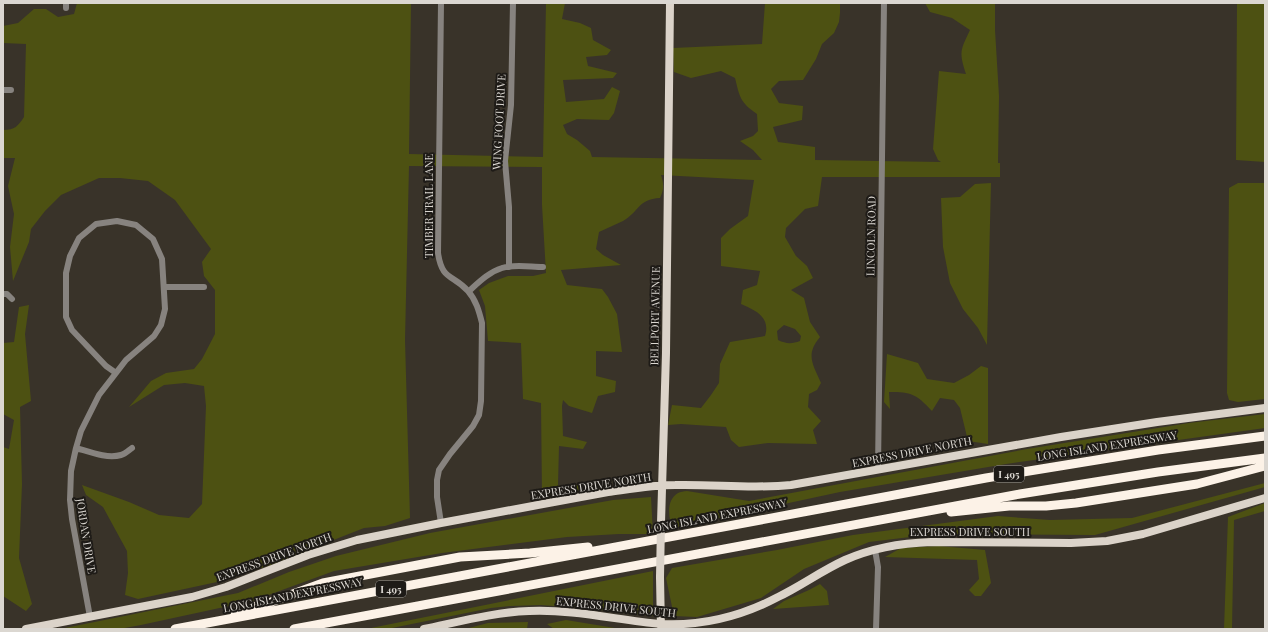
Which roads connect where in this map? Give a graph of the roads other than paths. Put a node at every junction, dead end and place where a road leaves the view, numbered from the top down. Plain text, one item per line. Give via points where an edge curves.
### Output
1 (441, 3) edge
2 (512, 3) edge
3 (670, 3) edge
4 (884, 3) edge
5 (3, 90) edge
6 (11, 90) dead end
7 (509, 267) junction
8 (543, 267) dead end
9 (164, 287) junction
10 (204, 287) dead end
11 (469, 291) junction
12 (3, 294) edge
13 (12, 299) dead end
14 (116, 373) junction
15 (1265, 408) edge
16 (1265, 436) edge
17 (76, 448) junction
18 (132, 448) dead end
19 (1265, 458) edge
20 (1265, 466) edge
21 (878, 469) junction
22 (662, 486) junction
23 (1265, 498) edge
24 (909, 514) junction
25 (441, 523) junction
26 (607, 549) junction
27 (875, 550) junction
28 (90, 617) junction
29 (201, 624) junction
30 (661, 627) edge
31 (26, 629) edge
32 (175, 629) edge
33 (294, 629) edge
34 (424, 629) edge
35 (876, 629) edge

1 - 11 street, TIMBER TRAIL LANE via 438,253 443,271
2 - 7 street, WING FOOT DRIVE via 512,105 505,161 509,207
3 - 22 main road, BELLPORT AVENUE
4 - 21 street, LINCOLN ROAD
5 - 6 street
7 - 8 street
7 - 11 street via 488,275
9 - 10 street
9 - 14 street, JORDAN DRIVE via 165,309 161,325 154,336 126,360
9 - 14 street, JORDAN DRIVE via 162,260 153,239 136,225 117,221 96,224 79,238 70,256 66,273 66,316 72,330
11 - 25 street, TIMBER TRAIL LANE via 479,310 482,323 481,401 479,415 473,426 439,470 437,497
12 - 13 street
14 - 17 street, JORDAN DRIVE via 99,395 81,431
15 - 21 main road, EXPRESS DRIVE NORTH via 1074,434
16 - 26 highway, LONG ISLAND EXPRESSWAY / I 495 via 1020,472
17 - 18 street via 108,455 121,455
17 - 28 street, JORDAN DRIVE via 71,471 70,500
19 - 24 highway, I 495 via 1089,482
20 - 24 highway via 1197,484 1064,505 1019,505
21 - 22 main road, EXPRESS DRIVE NORTH via 779,486
22 - 25 main road, EXPRESS DRIVE NORTH via 608,492
22 - 30 main road, BELLPORT AVENUE, bridge
23 - 27 main road, EXPRESS DRIVE SOUTH via 1143,534 1107,541 930,542 902,544
24 - 33 highway, I 495
25 - 28 main road, EXPRESS DRIVE NORTH via 333,547 192,597
26 - 29 highway, LONG ISLAND EXPRESSWAY / I 495
26 - 29 highway via 587,547 452,559 323,583 256,607 218,616
27 - 30 main road, EXPRESS DRIVE SOUTH via 836,564 778,598 750,610 707,621
27 - 35 street via 878,567
28 - 31 main road, EXPRESS DRIVE NORTH
29 - 32 highway, LONG ISLAND EXPRESSWAY / I 495
30 - 34 main road, EXPRESS DRIVE SOUTH via 567,612 529,611 498,614

